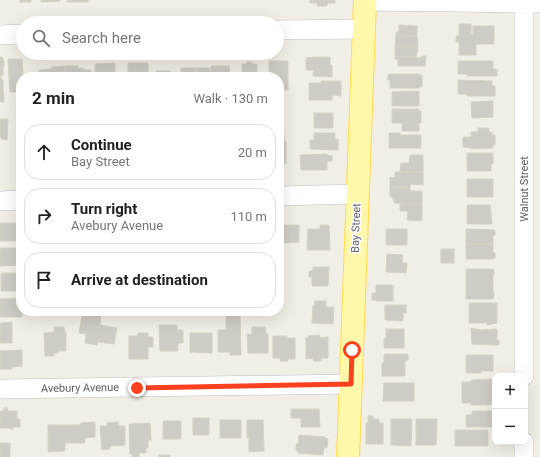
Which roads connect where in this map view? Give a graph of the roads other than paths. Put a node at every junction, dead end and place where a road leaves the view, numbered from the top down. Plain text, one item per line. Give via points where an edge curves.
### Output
1 (365, 1) edge
2 (532, 3) edge
3 (364, 29) junction
4 (284, 30) edge
5 (0, 34) edge
6 (16, 34) edge
7 (358, 194) junction
8 (284, 196) edge
9 (16, 200) edge
10 (0, 201) edge
11 (524, 373) edge
12 (351, 384) junction
13 (0, 389) edge
14 (524, 445) edge
15 (348, 457) edge
16 (524, 457) edge

1 - 2 street
1 - 3 main road, Bay Street
2 - 11 street, Walnut Street
3 - 4 street
3 - 7 main road, Bay Street
5 - 6 street
7 - 8 street
7 - 12 main road, Bay Street
9 - 10 street
12 - 13 street, Avebury Avenue
12 - 15 main road, Bay Street
14 - 16 street

